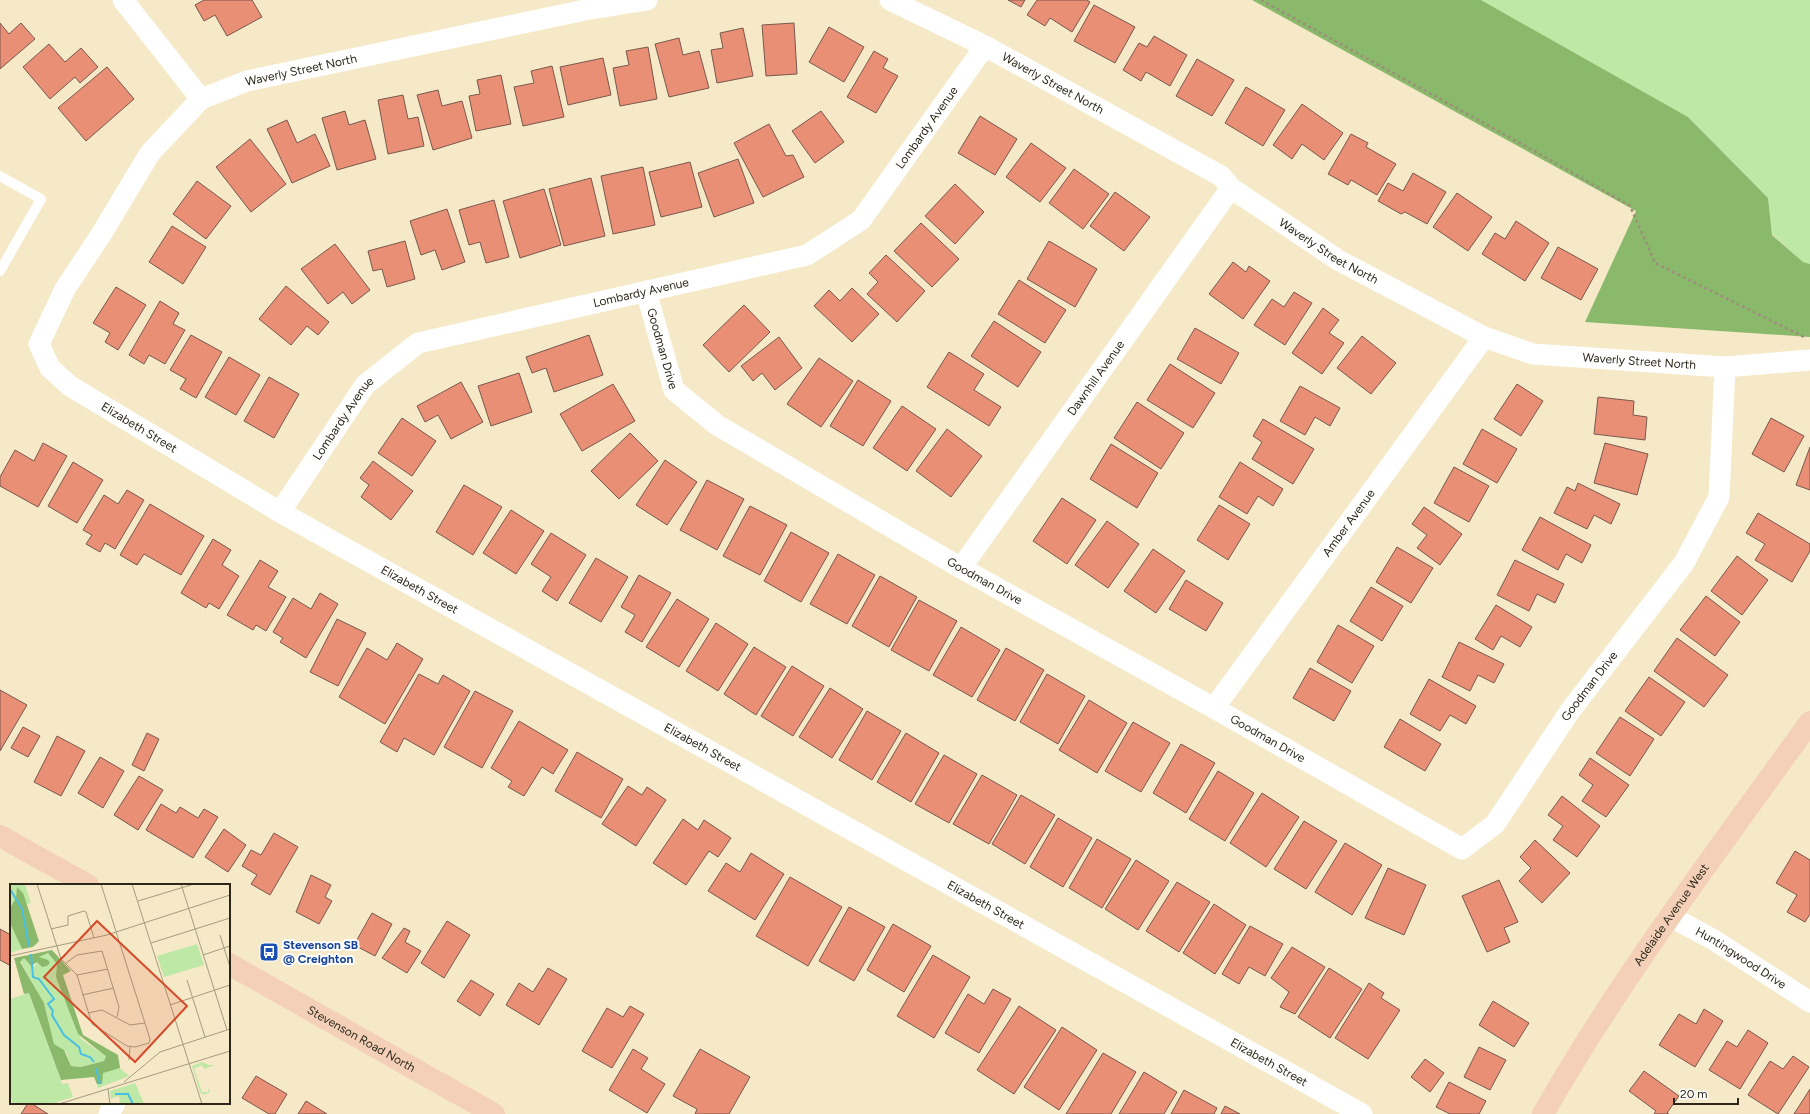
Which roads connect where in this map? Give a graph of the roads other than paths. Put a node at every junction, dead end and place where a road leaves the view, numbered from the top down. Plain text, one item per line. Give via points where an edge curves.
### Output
1 (123, 0) edge
2 (648, 0) edge
3 (890, 0) edge
4 (986, 46) junction
5 (201, 99) junction
6 (0, 176) edge
7 (1231, 188) junction
8 (0, 271) edge
9 (646, 291) junction
10 (1484, 337) junction
11 (1810, 360) edge
12 (50, 368) joint
13 (1725, 368) junction
14 (280, 512) junction
15 (961, 568) junction
16 (1214, 708) junction
17 (1810, 722) edge
18 (0, 836) edge
19 (86, 884) edge
20 (1671, 917) junction
21 (230, 965) edge
22 (1810, 1002) edge
23 (114, 1104) edge
24 (109, 1114) edge
25 (494, 1114) edge
26 (1362, 1114) edge
27 (1542, 1114) edge

1 - 5 street
2 - 5 street, Waverly Street North via 585,10 247,81
3 - 4 street, Waverly Street North
4 - 7 street, Waverly Street North via 1221,176
4 - 9 street, Lombardy Avenue via 861,220 807,255
5 - 12 street, Waverly Street North via 150,153 65,289 40,344
6 - 8 lane via 41,199
7 - 10 street, Waverly Street North via 1338,260
7 - 15 street, Dawnhill Avenue
9 - 14 street, Lombardy Avenue via 418,343 365,385
9 - 15 street, Goodman Drive via 674,390 717,425
10 - 13 street, Waverly Street North via 1533,354
10 - 16 street, Amber Avenue
11 - 13 street, Waverly Street North
12 - 14 street, Elizabeth Street via 70,386
13 - 16 street, Goodman Drive via 1719,497 1684,563 1570,710 1495,824 1462,849
14 - 26 street, Elizabeth Street
15 - 16 street, Goodman Drive
17 - 20 main road, Adelaide Avenue West
18 - 19 main road
20 - 22 street, Huntingwood Drive via 1714,940
20 - 27 main road, Adelaide Avenue West via 1599,1021
21 - 25 main road, Stevenson Road North
23 - 24 street

